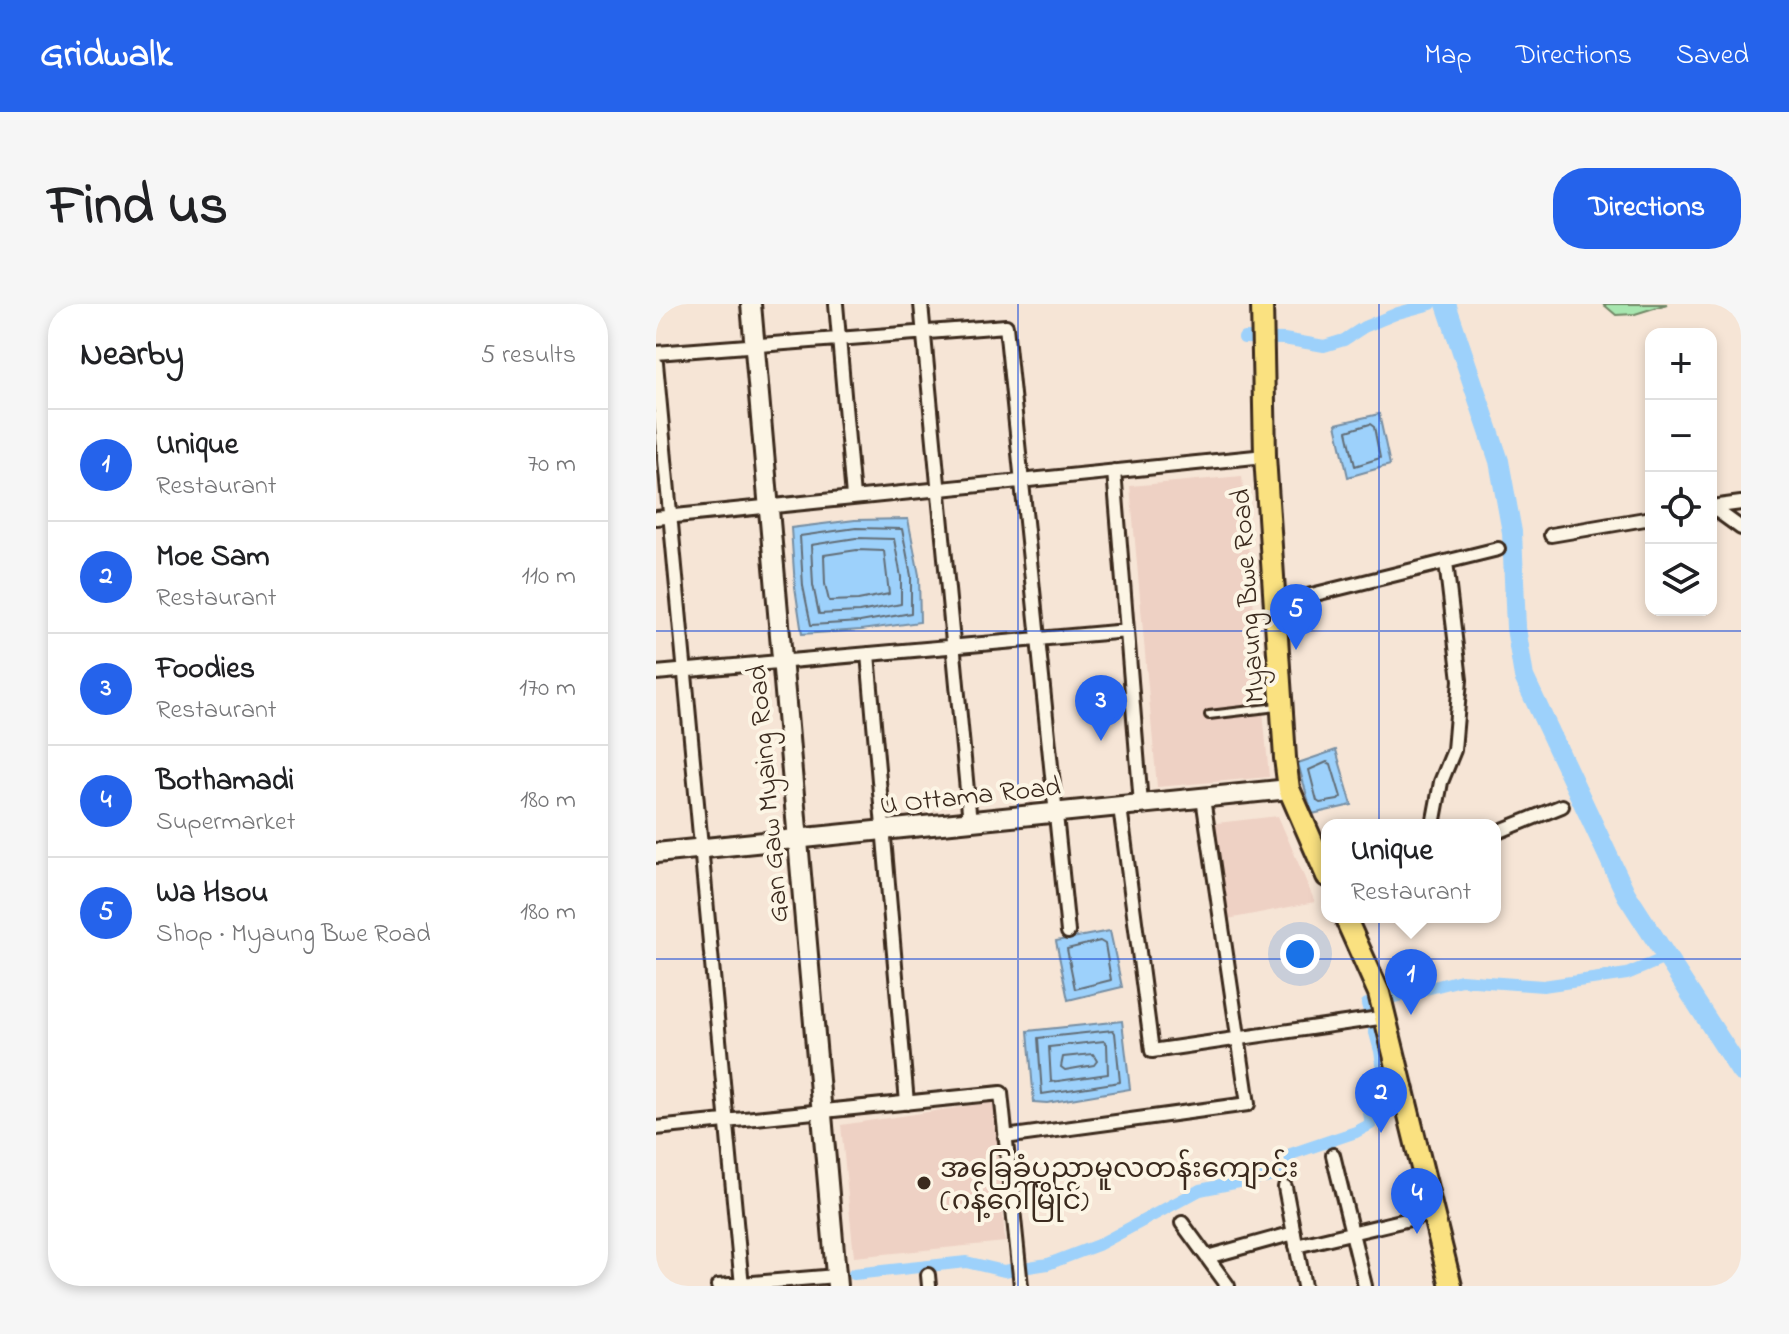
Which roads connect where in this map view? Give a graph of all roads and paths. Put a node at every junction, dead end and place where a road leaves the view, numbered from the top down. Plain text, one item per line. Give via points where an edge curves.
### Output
1 (751, 304) edge
2 (836, 304) edge
3 (921, 304) edge
4 (1262, 304) edge
5 (924, 332) junction
6 (839, 339) junction
7 (755, 345) junction
8 (656, 353) edge
9 (656, 363) edge
10 (1265, 456) junction
11 (1114, 471) junction
12 (1022, 481) junction
13 (939, 489) junction
14 (853, 497) junction
15 (1741, 503) edge
16 (769, 506) junction
17 (1717, 506) edge
18 (1717, 511) edge
19 (670, 516) junction
20 (656, 518) edge
21 (1645, 519) edge
22 (1741, 528) edge
23 (1551, 535) dead end
24 (1498, 549) dead end
25 (1446, 562) junction
26 (1275, 604) junction
27 (1127, 631) junction
28 (1038, 639) junction
29 (953, 647) junction
30 (868, 654) junction
31 (783, 662) junction
32 (684, 671) junction
33 (656, 673) edge
34 (1282, 707) junction
35 (1209, 715) dead end
36 (1289, 789) junction
37 (1203, 798) junction
38 (1141, 804) junction
39 (1562, 806) dead end
40 (1120, 807) junction
41 (1056, 813) junction
42 (1434, 819) edge
43 (970, 822) junction
44 (885, 830) junction
45 (1501, 831) edge
46 (798, 839) junction
47 (701, 849) junction
48 (656, 853) edge
49 (1321, 862) edge
50 (1347, 923) edge
51 (1068, 932) dead end
52 (1378, 1011) junction
53 (1238, 1039) junction
54 (907, 1103) junction
55 (821, 1111) junction
56 (727, 1121) junction
57 (656, 1128) edge
58 (1005, 1137) junction
59 (1333, 1155) dead end
60 (1285, 1187) dead end
61 (1435, 1213) junction
62 (1182, 1223) dead end
63 (1352, 1233) junction
64 (1295, 1240) junction
65 (1207, 1257) junction
66 (1020, 1274) edge
67 (836, 1280) edge
68 (742, 1285) edge
69 (718, 1286) edge
70 (1228, 1286) edge
71 (1304, 1286) edge
72 (1365, 1286) edge
73 (1451, 1286) edge

1 - 7 street, Gan Gaw Myaing Road
2 - 6 street
3 - 5 street
4 - 10 main road, Myaung Bwe Road
5 - 6 street
5 - 12 street via 1006,326
5 - 13 street
6 - 7 street
6 - 14 street
7 - 8 street
7 - 16 street, Gan Gaw Myaing Road
9 - 19 street
10 - 11 street
10 - 26 main road, Myaung Bwe Road
11 - 12 street
11 - 27 street
12 - 13 street
12 - 28 street
13 - 14 street
13 - 29 street
14 - 16 street
15 - 17 street
16 - 19 street
16 - 31 street, Gan Gaw Myaing Road
18 - 22 street
19 - 20 street
19 - 32 street
21 - 23 street
24 - 25 street
25 - 26 street
25 - 42 street via 1460,680 1454,750
26 - 34 main road, Myaung Bwe Road
27 - 28 street
27 - 38 street
28 - 29 street
28 - 41 street
29 - 30 street
29 - 43 street
30 - 31 street
30 - 44 street
31 - 32 street
31 - 46 street, Gan Gaw Myaing Road
32 - 33 street
32 - 47 street
34 - 35 lane
34 - 36 main road, Myaung Bwe Road
36 - 37 street, U Ottama Road
36 - 49 main road, Myaung Bwe Road
37 - 38 street, U Ottama Road
37 - 53 street
38 - 40 street, U Ottama Road
39 - 45 street
40 - 41 street, U Ottama Road
40 - 53 street via 1152,1051
41 - 43 street, U Ottama Road
41 - 51 street
43 - 44 street, U Ottama Road
44 - 46 street, U Ottama Road
44 - 54 street
46 - 47 street, U Ottama Road
46 - 55 street, Gan Gaw Myaing Road
47 - 48 street, U Ottama Road
47 - 56 street
50 - 52 main road
52 - 53 street
52 - 61 main road
53 - 58 street via 1248,1104
54 - 55 street
54 - 58 street via 1001,1093
55 - 56 street
55 - 67 street, Gan Gaw Myaing Road
56 - 57 street
56 - 68 street
58 - 66 street
59 - 63 street
60 - 64 street
61 - 63 street
61 - 73 main road
62 - 65 street
63 - 64 street
63 - 72 street
64 - 65 street
64 - 71 street
65 - 70 street
67 - 68 street
68 - 69 street

